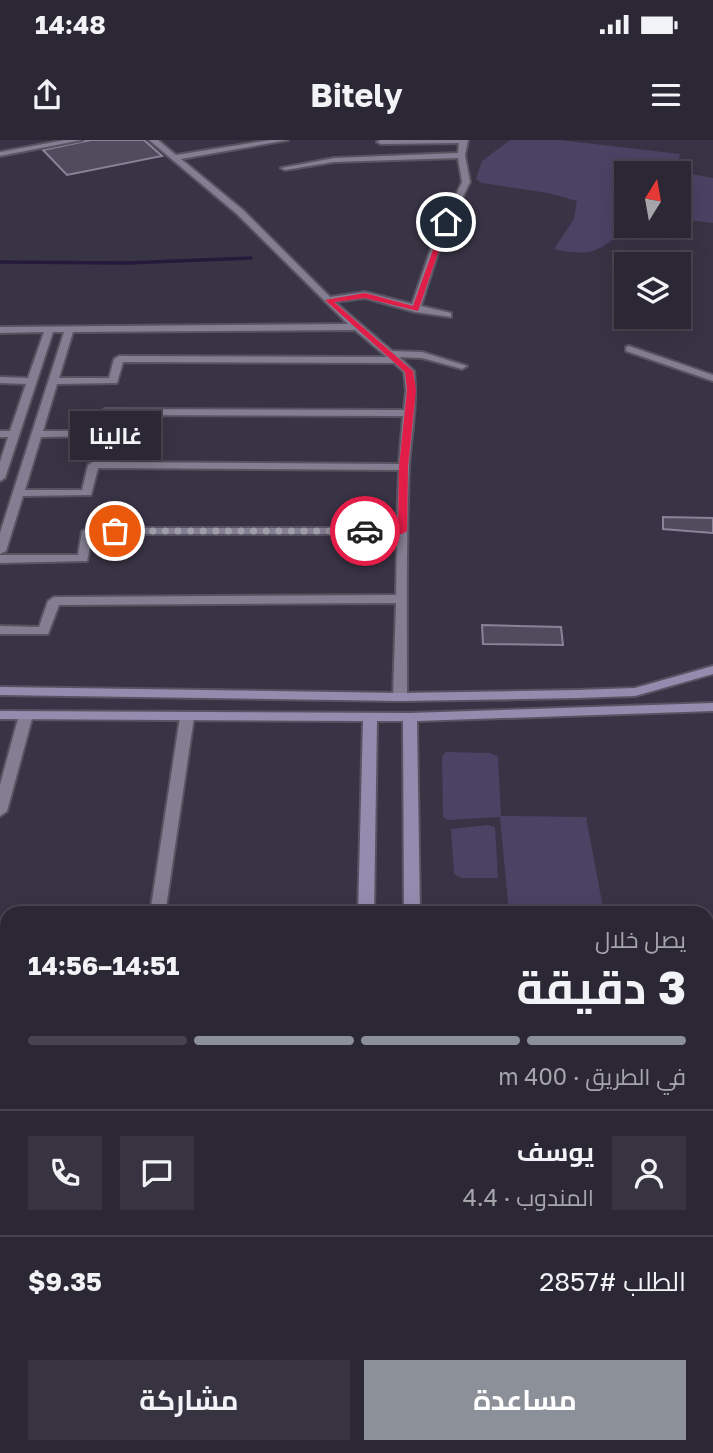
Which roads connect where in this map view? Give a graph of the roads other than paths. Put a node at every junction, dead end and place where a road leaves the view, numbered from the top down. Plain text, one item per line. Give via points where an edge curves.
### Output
1 (78, 140) edge
2 (152, 140) edge
3 (284, 140) edge
4 (464, 140) edge
5 (381, 142) dead end
6 (0, 154) edge
7 (461, 155) junction
8 (175, 158) junction
9 (285, 168) dead end
10 (328, 300) junction
11 (415, 309) junction
12 (448, 315) dead end
13 (357, 327) junction
14 (0, 330) edge
15 (49, 331) junction
16 (69, 331) junction
17 (629, 349) dead end
18 (394, 357) junction
19 (462, 366) dead end
20 (713, 378) edge
21 (0, 380) edge
22 (33, 381) junction
23 (54, 381) junction
24 (409, 413) junction
25 (0, 434) edge
26 (37, 434) junction
27 (15, 435) junction
28 (404, 467) junction
29 (0, 478) edge
30 (18, 493) junction
31 (402, 531) junction
32 (0, 551) edge
33 (0, 559) edge
34 (403, 600) junction
35 (0, 631) edge
36 (713, 670) edge
37 (0, 691) edge
38 (400, 698) junction
39 (713, 707) edge
40 (0, 715) edge
41 (26, 715) junction
42 (187, 717) junction
43 (370, 717) junction
44 (410, 717) junction
45 (0, 811) edge
46 (158, 906) edge
47 (366, 906) edge
48 (412, 906) edge

1 - 6 street
2 - 8 street
3 - 8 street
4 - 5 street
4 - 7 street
7 - 9 street via 334,160
7 - 11 street via 466,182 438,240
8 - 10 street via 240,212
10 - 11 street via 365,295
10 - 13 street
11 - 12 street
13 - 16 street
13 - 18 street
14 - 15 street
15 - 16 street
15 - 22 street
16 - 23 street
17 - 20 street
18 - 19 street via 422,355
18 - 23 street via 119,359 113,382
18 - 24 street via 409,371
21 - 22 street
22 - 27 street
23 - 26 street
24 - 26 street via 104,412 99,434
24 - 28 street
25 - 27 street
26 - 30 street
27 - 29 street
28 - 30 street via 93,465 87,493
28 - 31 street
30 - 32 street
31 - 33 street via 88,531 83,559
31 - 34 street
34 - 35 street via 54,601 44,631
34 - 38 street
36 - 38 main road via 635,692
37 - 38 main road
39 - 44 main road
40 - 41 main road
41 - 42 main road
41 - 45 street
42 - 43 main road
42 - 46 street
43 - 44 main road
43 - 47 main road
44 - 48 main road

